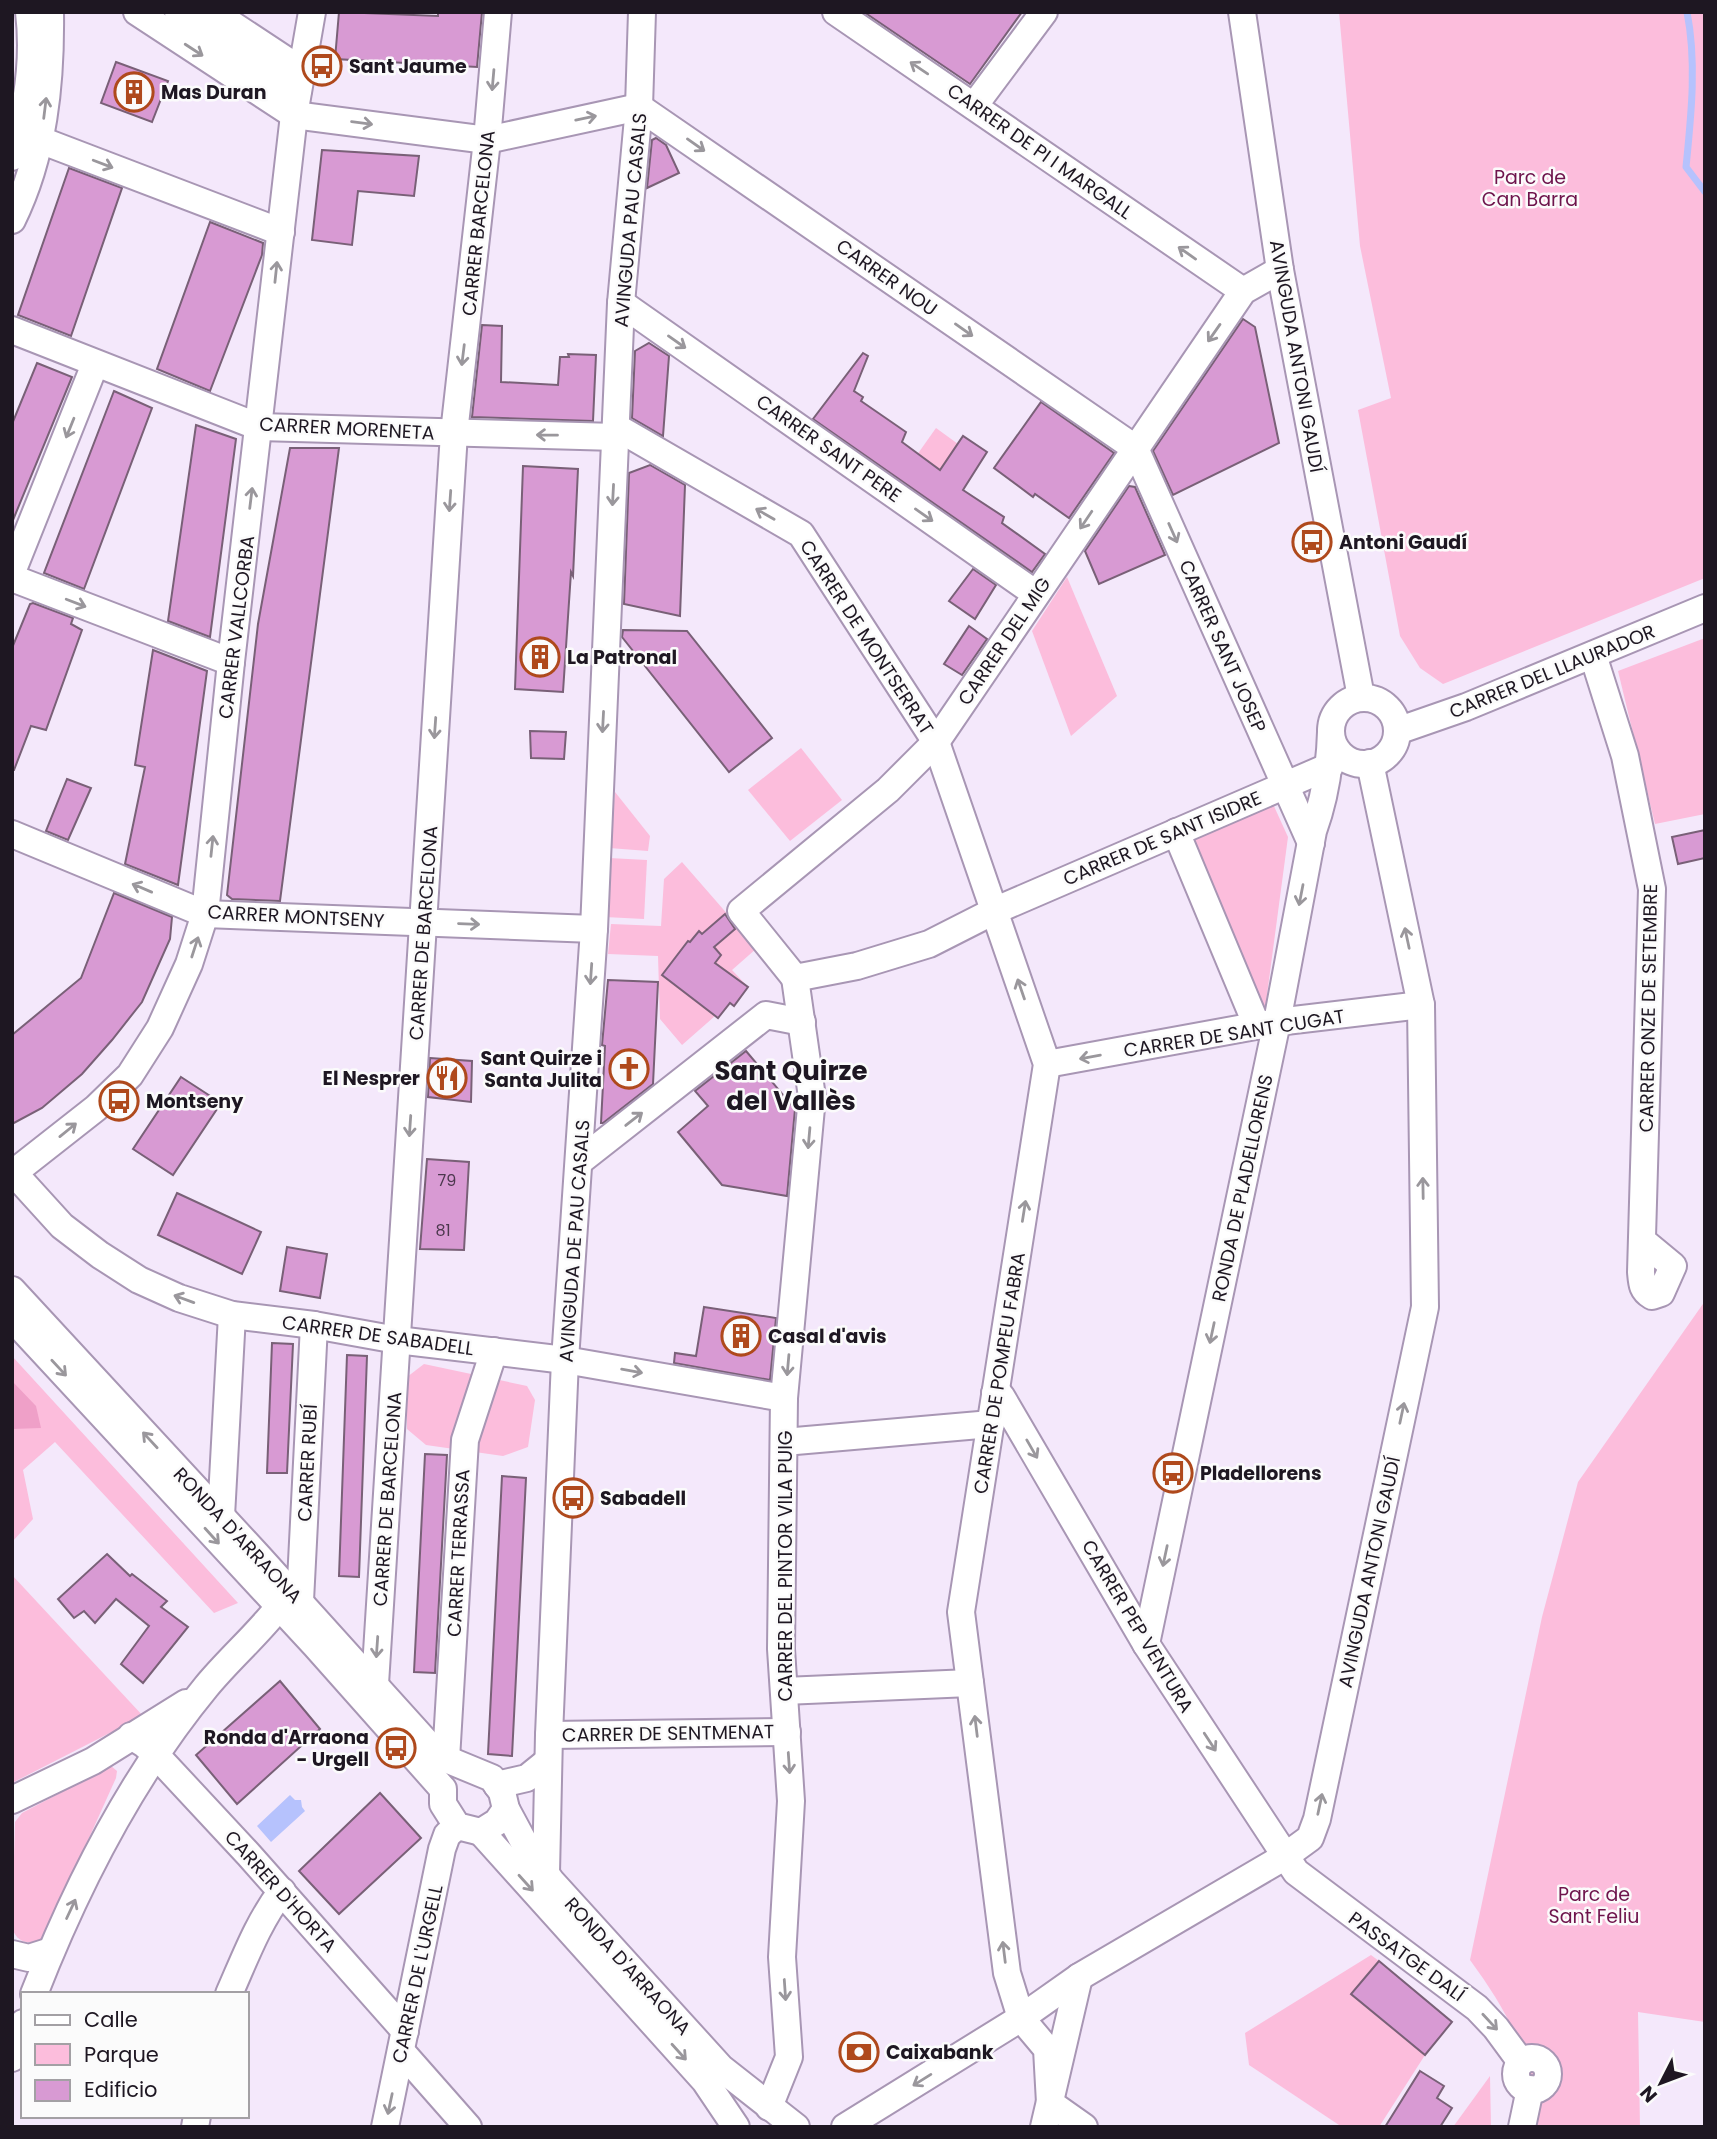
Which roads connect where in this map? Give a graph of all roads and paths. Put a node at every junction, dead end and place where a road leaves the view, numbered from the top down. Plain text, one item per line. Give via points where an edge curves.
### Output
1 (29, 12) edge
2 (50, 12) edge
3 (137, 12) edge
4 (178, 12) edge
5 (213, 12) edge
6 (312, 12) edge
7 (498, 12) edge
8 (642, 12) edge
9 (836, 12) edge
10 (1044, 12) edge
11 (1242, 12) edge
12 (298, 92) junction
13 (974, 106) junction
14 (639, 107) junction
15 (40, 140) junction
16 (487, 140) junction
17 (12, 157) edge
18 (12, 220) edge
19 (281, 232) junction
20 (1280, 270) junction
21 (1243, 291) junction
22 (621, 303) junction
23 (12, 330) edge
24 (95, 364) junction
25 (259, 427) junction
26 (616, 432) junction
27 (454, 433) junction
28 (1135, 448) junction
29 (12, 572) edge
30 (12, 578) edge
31 (1036, 594) junction
32 (1705, 608) edge
33 (1593, 655) junction
34 (231, 662) junction
35 (1361, 697) junction
36 (1331, 732) junction
37 (1398, 732) junction
38 (936, 742) junction
39 (1370, 763) junction
40 (1330, 766) junction
41 (1285, 785) junction
42 (1176, 832) junction
43 (12, 834) edge
44 (1311, 843) junction
45 (994, 911) junction
46 (205, 914) junction
47 (423, 922) junction
48 (594, 929) junction
49 (795, 978) junction
50 (1421, 1005) junction
51 (802, 1022) junction
52 (1267, 1024) junction
53 (1047, 1064) junction
54 (580, 1161) junction
55 (13, 1176) edge
56 (1644, 1242) dead end
57 (12, 1290) edge
58 (232, 1315) junction
59 (12, 1318) edge
60 (314, 1325) junction
61 (397, 1340) junction
62 (494, 1351) junction
63 (565, 1360) junction
64 (995, 1393) junction
65 (785, 1398) junction
66 (991, 1424) junction
67 (784, 1442) junction
68 (221, 1516) junction
69 (289, 1605) junction
70 (1146, 1644) junction
71 (970, 1683) junction
72 (375, 1684) junction
73 (206, 1686) junction
74 (784, 1691) junction
75 (787, 1731) junction
76 (131, 1736) junction
77 (549, 1748) junction
78 (446, 1759) junction
79 (93, 1761) junction
80 (150, 1762) junction
81 (471, 1770) junction
82 (443, 1789) junction
83 (502, 1797) junction
84 (12, 1800) edge
85 (469, 1829) junction
86 (1284, 1857) junction
87 (546, 1873) junction
88 (282, 1891) junction
89 (51, 1951) junction
90 (12, 1954) edge
91 (1079, 1978) junction
92 (35, 1992) edge
93 (230, 1992) edge
94 (1021, 2018) junction
95 (21, 2029) edge
96 (403, 2041) junction
97 (12, 2058) edge
98 (769, 2107) junction
99 (1047, 2115) edge
100 (385, 2127) edge
101 (468, 2127) edge
102 (736, 2127) edge
103 (743, 2127) edge
104 (796, 2127) edge
105 (845, 2127) edge
106 (1084, 2127) edge
107 (1522, 2127) edge

1 - 17 street via 33,40 30,80
15 -> 2 street via 51,48
3 -> 12 street
4 - 12 street
5 - 12 street
6 - 12 street, CARRER VALLCORBA
7 -> 16 street, CARRER BARCELONA
8 - 14 street, AVINGUDA PAU CASALS
13 -> 9 street, CARRER DE PI I MARGALL
10 - 13 street
11 - 20 street, AVINGUDA ANTONI GAUDÍ
12 -> 16 street
12 - 19 street, CARRER VALLCORBA
21 -> 13 street, CARRER DE PI I MARGALL
16 -> 14 street
14 - 22 street, AVINGUDA PAU CASALS
14 -> 28 street, CARRER NOU
15 - 18 street
15 -> 19 street
16 -> 27 street, CARRER BARCELONA
25 -> 19 street, CARRER VALLCORBA
20 - 21 street, CARRER DEL MIG
20 - 35 street, AVINGUDA ANTONI GAUDÍ
21 -> 28 street, CARRER DEL MIG
22 - 26 street, AVINGUDA PAU CASALS
22 -> 31 street, CARRER SANT PERE
23 - 24 street, CARRER MORENETA
24 - 25 street, CARRER MORENETA
24 -> 29 street
25 - 27 street, CARRER MORENETA
34 -> 25 street, CARRER VALLCORBA
26 -> 27 street, CARRER MORENETA
38 -> 26 street, CARRER DE MONTSERRAT via 801,534
26 -> 48 street, AVINGUDA DE PAU CASALS
27 -> 47 street, CARRER DE BARCELONA
28 -> 31 street, CARRER DEL MIG
28 -> 41 street, CARRER SANT JOSEP
30 -> 34 street
31 - 38 street, CARRER DEL MIG
32 - 33 street, CARRER DEL LLAURADOR
33 - 37 street, CARRER DEL LLAURADOR
33 - 56 street, CARRER ONZE DE SETEMBRE via 1625,756 1652,889
46 -> 34 street, CARRER VALLCORBA
35 - 36 street via 1340,707
35 - 37 street via 1387,707
36 - 39 street via 1333,743 1348,759
36 - 40 street, RONDA DE PLADELLORENS
37 - 39 street via 1388,754
38 - 45 street, CARRER DE POMPEU FABRA
38 - 49 street, CARRER DEL MIG via 888,790 741,911
50 -> 39 street, AVINGUDA ANTONI GAUDÍ
40 - 41 street, CARRER DE SANT ISIDRE
40 - 44 street, RONDA DE PLADELLORENS
41 - 42 street, CARRER DE SANT ISIDRE
41 - 44 street, CARRER SANT JOSEP
42 - 45 street, CARRER DE SANT ISIDRE
42 - 52 street
46 -> 43 street, CARRER MONTSENY
44 -> 52 street, RONDA DE PLADELLORENS
45 - 49 street, CARRER DE SANT ISIDRE via 929,943 857,966
53 -> 45 street, CARRER DE POMPEU FABRA
46 - 47 street, CARRER MONTSENY
55 -> 46 street, CARRER VALLCORBA via 130,1075 160,1028
47 -> 48 street, CARRER MONTSENY
47 -> 61 street, CARRER DE BARCELONA
48 -> 54 street, AVINGUDA DE PAU CASALS
49 - 51 street, CARRER DEL PINTOR VILA PUIG
50 - 52 street, CARRER DE SANT CUGAT
86 -> 50 street, AVINGUDA ANTONI GAUDÍ via 1310,1838 1317,1819 1425,1307
54 -> 51 street via 766,1015
51 -> 65 street, CARRER DEL PINTOR VILA PUIG via 813,1097
52 -> 53 street, CARRER DE SANT CUGAT
52 -> 70 street, RONDA DE PLADELLORENS
64 -> 53 street, CARRER DE POMPEU FABRA
54 - 63 street, AVINGUDA DE PAU CASALS
58 -> 55 street, CARRER DE SABADELL via 179,1298 100,1255 62,1226
68 -> 57 street, RONDA D'ARRAONA
58 - 60 street, CARRER DE SABADELL
58 - 68 street
59 -> 69 street, RONDA D'ARRAONA
60 - 61 street, CARRER DE SABADELL
60 - 69 street, CARRER RUBÍ
61 - 62 street, CARRER DE SABADELL
61 -> 72 street, CARRER DE BARCELONA
62 - 63 street, CARRER DE SABADELL
62 - 78 street, CARRER TERRASSA via 465,1440
63 -> 65 street, CARRER DE SABADELL
63 - 77 street, AVINGUDA DE PAU CASALS
64 - 66 street, CARRER DE POMPEU FABRA
64 -> 70 street, CARRER PEP VENTURA via 1001,1396
65 - 67 street, CARRER DEL PINTOR VILA PUIG
66 - 67 street
66 - 71 street, CARRER DE POMPEU FABRA via 961,1612
67 - 74 street, CARRER DEL PINTOR VILA PUIG
68 - 69 street, RONDA D'ARRAONA
69 - 72 street, RONDA D'ARRAONA
69 - 73 street
69 - 82 street, RONDA D'ARRAONA
70 -> 86 street, CARRER PEP VENTURA
71 - 74 street
94 -> 71 street, CARRER DE POMPEU FABRA via 1007,1973
72 - 78 street, RONDA D'ARRAONA
73 - 76 street via 175,1711
73 - 80 street
74 - 75 street, CARRER DEL PINTOR VILA PUIG
75 - 77 street, CARRER DE SENTMENAT
75 -> 98 street, CARRER DEL PINTOR VILA PUIG via 791,1801 782,1957 789,2057
76 - 79 street
76 - 80 street, CARRER D'HORTA via 145,1744
77 - 83 street via 527,1778
77 - 87 street
78 - 81 street, RONDA D'ARRAONA
79 - 80 street
79 - 84 street
80 - 88 street, CARRER D'HORTA
89 -> 80 street via 109,1830
81 - 82 street
81 - 83 street, RONDA D'ARRAONA via 492,1778
82 - 85 street, RONDA D'ARRAONA via 443,1804
83 - 85 street via 497,1822
83 - 87 street, RONDA D'ARRAONA via 527,1848
85 - 96 street, CARRER DE L'URGELL via 447,1835 442,1849
85 -> 102 street, RONDA D'ARRAONA via 705,2081
86 - 91 street, AVINGUDA ANTONI GAUDÍ
86 -> 107 street, PASSATGE DALÍ via 1312,1886 1477,2008 1521,2062 1535,2058 1543,2062 1548,2070 1544,2084 1530,2089
87 - 98 street, RONDA D'ARRAONA via 721,2068
88 - 93 street via 254,1937
88 - 96 street, CARRER D'HORTA
89 - 90 street via 29,1958
89 - 92 street
91 - 94 street, AVINGUDA ANTONI GAUDÍ
91 - 99 street
94 - 99 street via 1047,2049
94 -> 105 street, AVINGUDA ANTONI GAUDÍ
95 - 97 street
96 -> 100 street, CARRER DE L'URGELL
96 - 101 street, CARRER D'HORTA
98 - 103 street via 756,2112
98 - 104 street, RONDA D'ARRAONA
99 - 106 street

